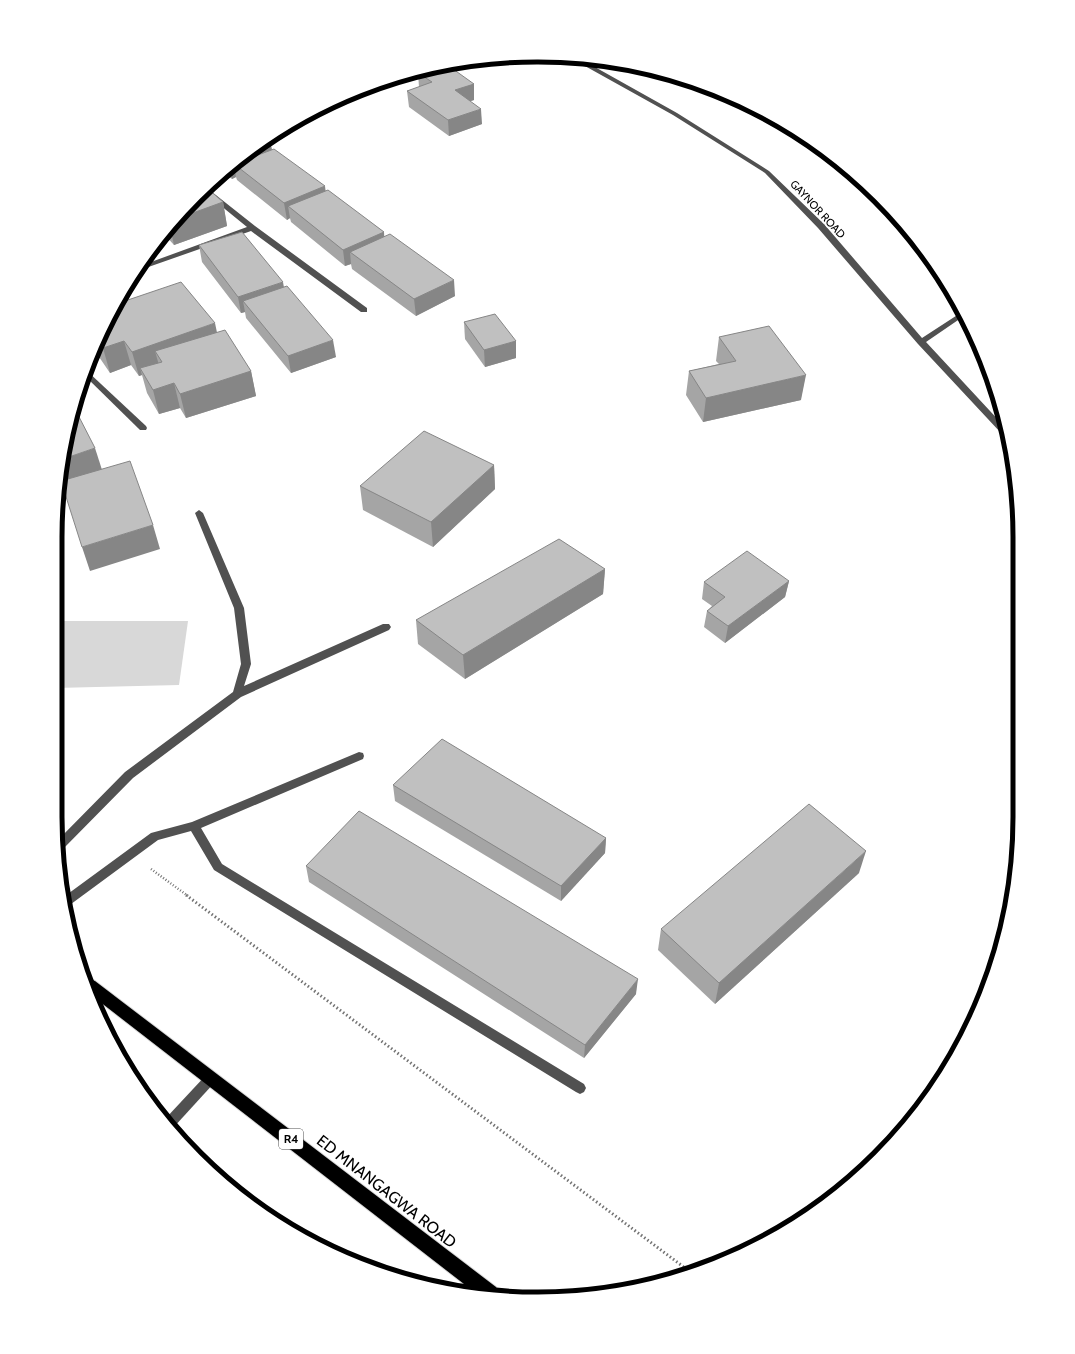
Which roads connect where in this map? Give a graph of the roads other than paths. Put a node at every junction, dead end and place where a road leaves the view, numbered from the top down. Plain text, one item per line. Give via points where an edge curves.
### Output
1 (586, 65) edge
2 (210, 193) edge
3 (252, 228) junction
4 (147, 266) edge
5 (364, 310) dead end
6 (959, 318) edge
7 (922, 342) junction
8 (90, 377) edge
9 (1000, 426) edge
10 (143, 428) dead end
11 (199, 513) dead end
12 (386, 626) dead end
13 (237, 694) junction
14 (359, 756) dead end
15 (194, 826) junction
16 (63, 842) edge
17 (69, 899) edge
18 (95, 990) edge
19 (211, 1078) junction
20 (580, 1088) dead end
21 (172, 1121) edge
22 (485, 1289) edge

1 - 7 street, GAYNOR ROAD via 675,114 767,172 821,226
2 - 3 street
3 - 4 street
3 - 5 street
6 - 7 street
7 - 9 street, GAYNOR ROAD
8 - 10 street
11 - 13 street via 239,608 246,664
12 - 13 street
13 - 16 street via 128,775
14 - 15 street
15 - 17 street via 155,836
15 - 20 street via 218,867
18 - 19 highway, ED MNANGAGWA ROAD / R4
19 - 21 street
19 - 22 highway, ED MNANGAGWA ROAD / R4

